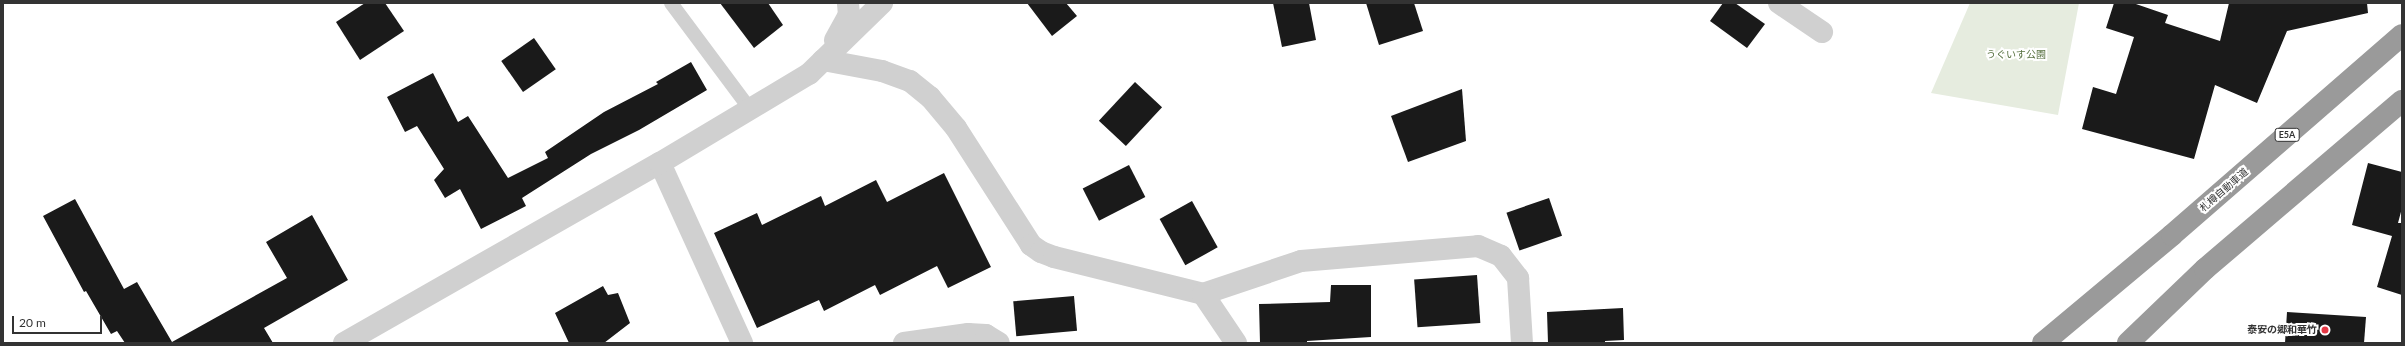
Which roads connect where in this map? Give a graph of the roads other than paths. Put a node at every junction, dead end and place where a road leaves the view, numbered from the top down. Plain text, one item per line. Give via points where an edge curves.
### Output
1 (671, 3) edge
2 (848, 3) edge
3 (882, 3) edge
4 (1779, 3) edge
5 (1822, 32) dead end
6 (2402, 35) edge
7 (823, 60) junction
8 (2402, 101) edge
9 (750, 109) junction
10 (660, 163) junction
11 (1203, 294) junction
12 (344, 343) edge
13 (742, 343) edge
14 (904, 343) edge
15 (999, 343) edge
16 (1236, 343) edge
17 (1522, 343) edge
18 (2043, 343) edge
19 (2128, 343) edge

1 - 9 lane
2 - 7 street via 849,15
3 - 7 street
4 - 5 street
6 - 18 highway, 札樽自動車道 / E5A via 2172,235
7 - 9 street via 809,74
7 - 11 street via 882,71 910,81 930,97 956,128 1031,245 1041,252
8 - 19 highway via 2204,269
9 - 10 street
10 - 12 street
10 - 13 street
11 - 16 street
11 - 17 street via 1300,261 1478,246 1501,256 1518,278
14 - 15 street via 968,334 986,335

